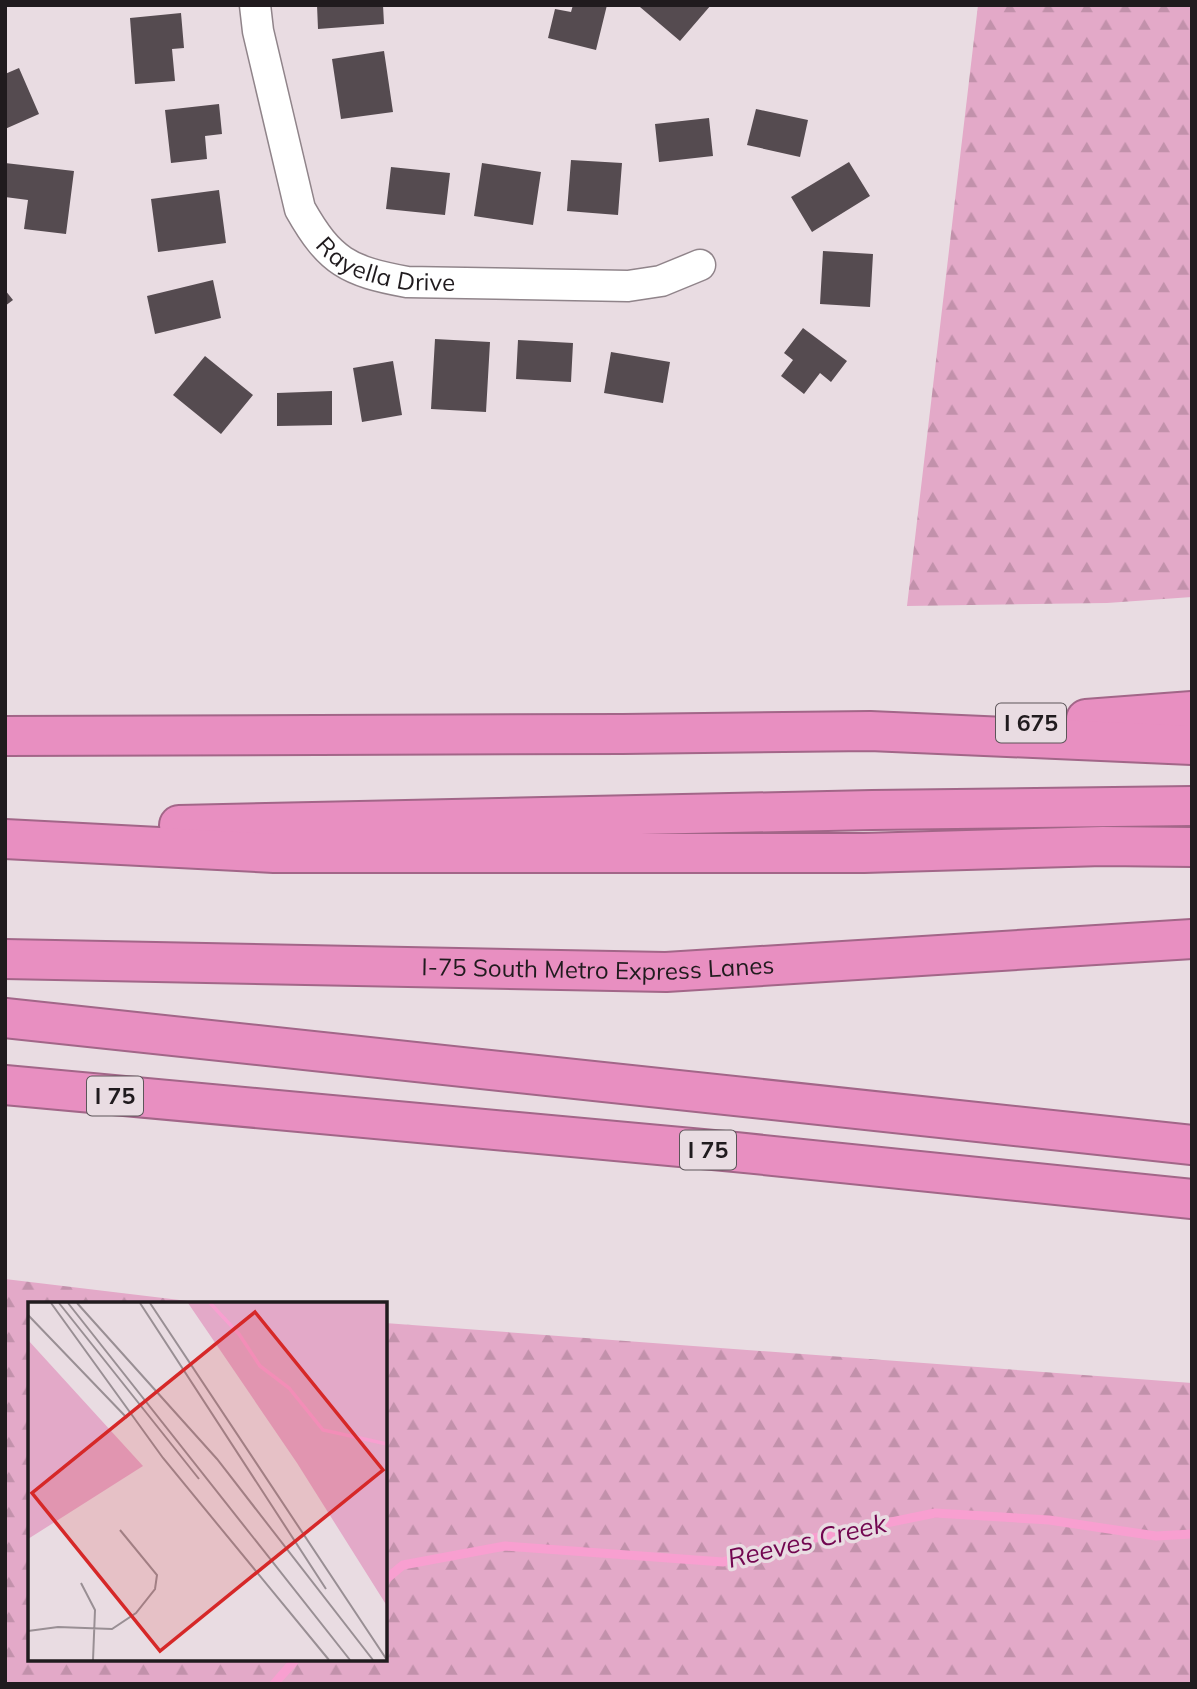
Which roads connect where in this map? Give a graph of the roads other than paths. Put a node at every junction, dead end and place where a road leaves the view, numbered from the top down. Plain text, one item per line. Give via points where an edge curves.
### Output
1 (255, 5) edge
2 (700, 265) dead end
3 (1192, 711) edge
4 (870, 731) junction
5 (5, 736) edge
6 (1192, 745) edge
7 (1192, 806) edge
8 (5, 829) edge
9 (5, 839) edge
10 (1192, 847) edge
11 (1192, 939) edge
12 (5, 959) edge
13 (5, 1018) edge
14 (5, 1085) edge
15 (1192, 1145) edge
16 (1192, 1199) edge

1 - 2 street, Rayella Drive via 300,209 331,253 355,269 407,282 628,286 661,281
3 - 4 highway, I 675
4 - 5 highway
4 - 6 highway
7 - 8 highway
9 - 10 highway via 274,853 864,853
11 - 12 highway, I-75 South Metro Express Lanes via 666,972
13 - 15 highway
14 - 16 highway, I 75

